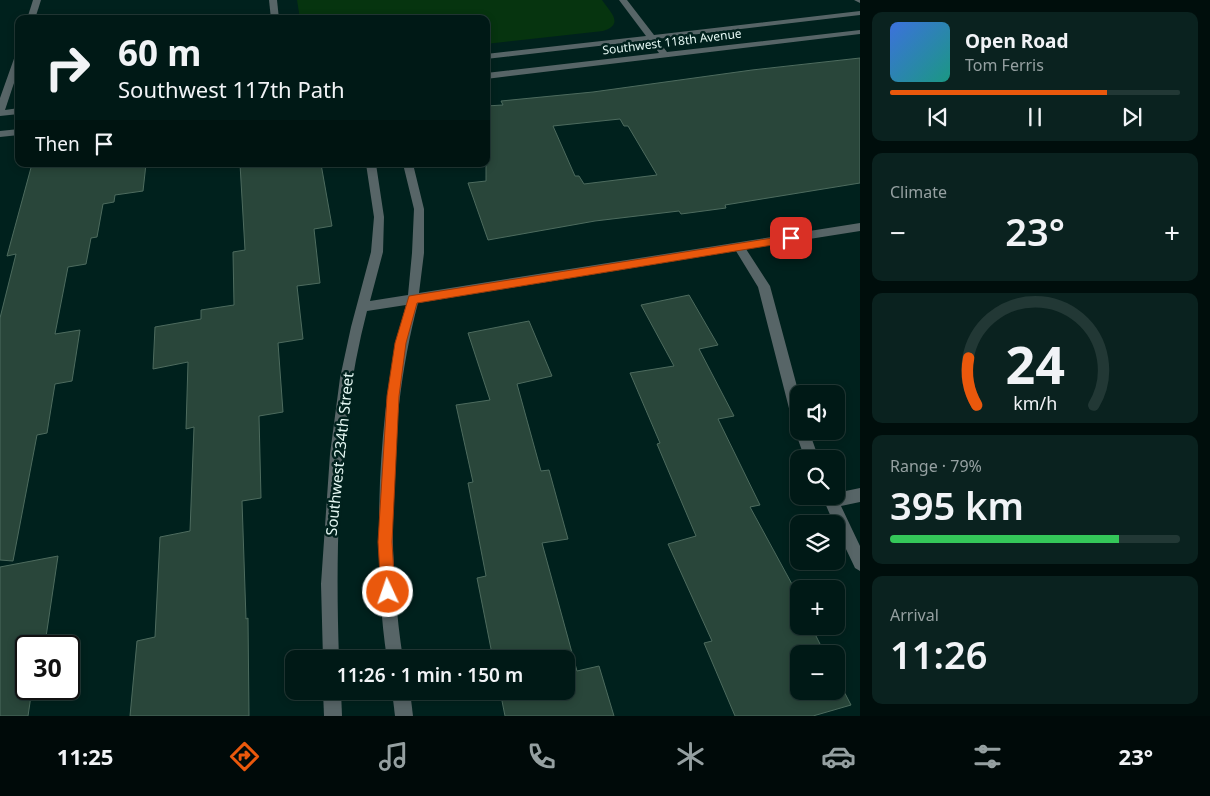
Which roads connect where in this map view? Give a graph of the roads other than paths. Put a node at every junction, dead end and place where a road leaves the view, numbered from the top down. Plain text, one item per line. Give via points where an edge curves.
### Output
1 (37, 0) edge
2 (273, 0) edge
3 (623, 0) edge
4 (860, 13) edge
5 (32, 15) edge
6 (275, 15) edge
7 (860, 32) edge
8 (652, 38) junction
9 (665, 55) junction
10 (490, 57) edge
11 (15, 67) edge
12 (490, 76) edge
13 (15, 111) edge
14 (0, 112) edge
15 (15, 132) edge
16 (0, 134) edge
17 (371, 167) edge
18 (409, 167) edge
19 (860, 227) edge
20 (739, 247) junction
21 (413, 299) junction
22 (362, 307) junction
23 (790, 386) edge
24 (860, 495) edge
25 (845, 497) edge
26 (833, 505) edge
27 (860, 563) edge
28 (331, 650) edge
29 (394, 650) edge
30 (332, 700) edge
31 (401, 700) edge
32 (333, 716) edge
33 (404, 716) edge

1 - 5 street
2 - 6 street
3 - 8 street
4 - 8 street, Southwest 118th Avenue
7 - 9 street, Southwest 118th Avenue
8 - 9 street
8 - 10 street, Southwest 118th Avenue
9 - 12 street, Southwest 118th Avenue
11 - 14 street
13 - 14 street
15 - 16 street
17 - 22 street, Southwest 234th Street via 378,217 377,252
18 - 21 street via 419,209
19 - 20 street
20 - 21 street
20 - 23 street via 764,286
21 - 22 street
21 - 29 street via 401,343 393,396 388,467 385,542
22 - 28 street, Southwest 234th Street via 346,378 337,454 329,584
24 - 25 street
26 - 27 street
30 - 32 street
31 - 33 street

